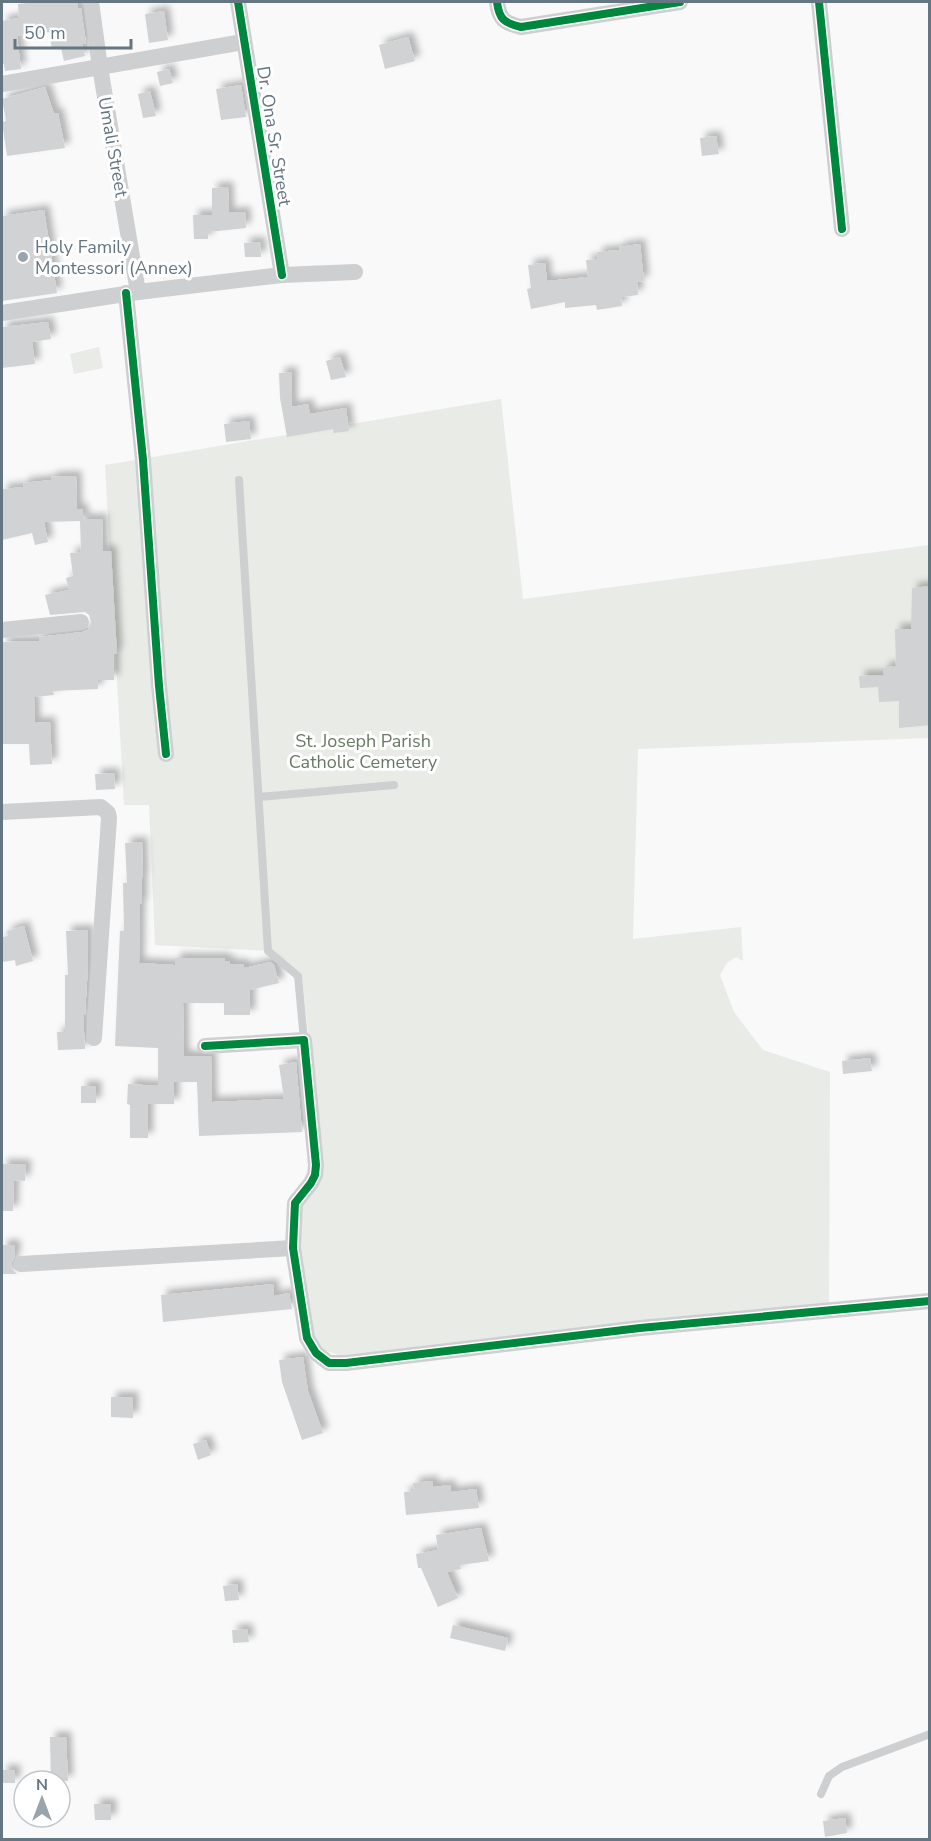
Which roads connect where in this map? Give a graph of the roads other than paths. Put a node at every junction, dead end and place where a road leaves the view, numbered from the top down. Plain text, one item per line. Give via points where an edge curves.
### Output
1 (91, 2) edge
2 (238, 2) edge
3 (497, 2) edge
4 (680, 2) edge
5 (819, 2) edge
6 (243, 42) junction
7 (100, 67) junction
8 (2, 84) edge
9 (842, 229) dead end
10 (355, 272) dead end
11 (282, 275) junction
12 (132, 292) junction
13 (2, 313) edge
14 (239, 480) dead end
15 (81, 622) dead end
16 (2, 630) edge
17 (166, 754) dead end
18 (394, 785) dead end
19 (260, 797) junction
20 (2, 812) edge
21 (94, 1038) dead end
22 (304, 1040) junction
23 (205, 1046) dead end
24 (293, 1248) junction
25 (21, 1264) dead end
26 (930, 1301) edge
27 (930, 1734) edge
28 (820, 1794) dead end

1 - 7 street, Umali Street
2 - 6 street, Dr. Ona Sr. Street
3 - 4 street via 498,13 504,20 521,27
5 - 9 street
6 - 7 street
6 - 11 street, Dr. Ona Sr. Street
7 - 8 street
7 - 12 street, Umali Street
10 - 11 street
11 - 12 street
12 - 13 street
12 - 17 street, Umali Street
14 - 19 lane
15 - 16 street
18 - 19 lane
19 - 22 lane via 268,951 298,976
20 - 21 street via 101,807 108,813
22 - 23 street
22 - 24 street via 316,1165 311,1184 295,1203
24 - 25 street
24 - 26 street via 307,1338 316,1353 329,1363
27 - 28 lane via 842,1767 829,1776

